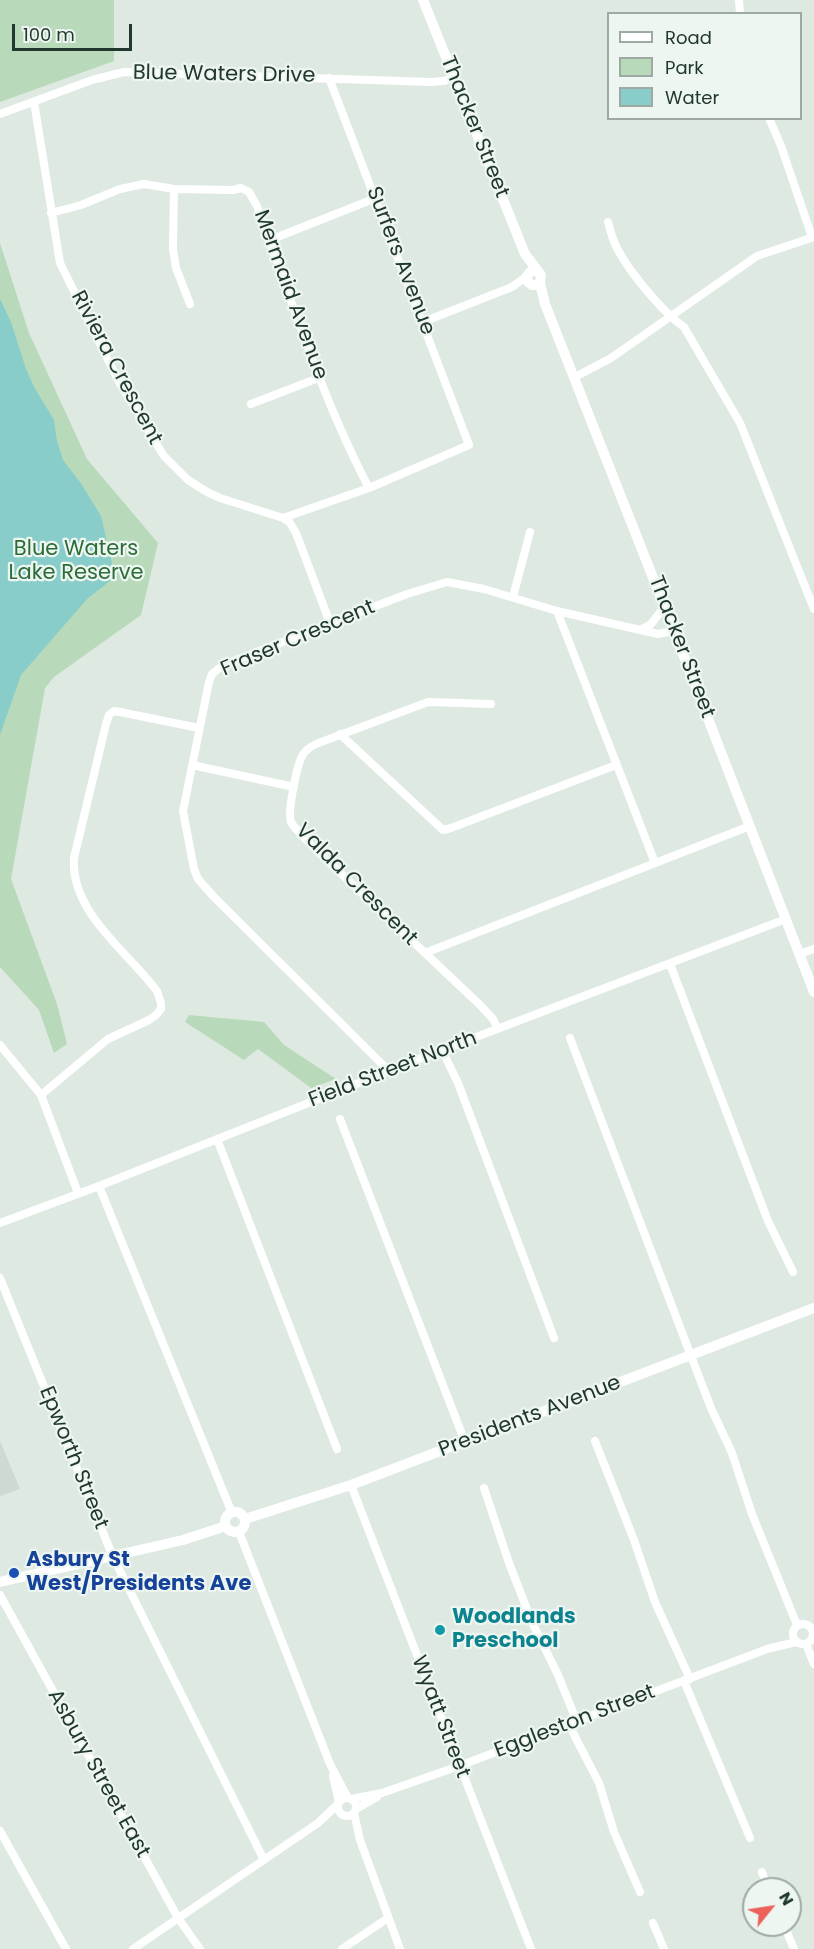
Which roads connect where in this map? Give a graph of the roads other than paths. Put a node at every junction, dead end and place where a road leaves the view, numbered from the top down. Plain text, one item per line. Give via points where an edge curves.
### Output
1 (423, 0) edge
2 (454, 77) junction
3 (329, 78) junction
4 (34, 102) junction
5 (0, 114) edge
6 (770, 120) edge
7 (174, 189) junction
8 (376, 198) junction
9 (51, 213) junction
10 (608, 222) dead end
11 (813, 237) edge
12 (270, 240) junction
13 (532, 279) junction
14 (190, 304) dead end
15 (670, 318) junction
16 (423, 322) junction
17 (321, 377) junction
18 (575, 377) junction
19 (250, 404) dead end
20 (369, 488) junction
21 (283, 518) junction
22 (530, 532) dead end
23 (513, 597) junction
24 (665, 606) junction
25 (814, 609) edge
26 (557, 611) junction
27 (330, 624) junction
28 (639, 630) junction
29 (674, 631) junction
30 (491, 704) dead end
31 (199, 728) junction
32 (340, 734) junction
33 (192, 765) junction
34 (616, 765) junction
35 (294, 787) junction
36 (750, 826) junction
37 (655, 863) junction
38 (786, 919) junction
39 (814, 949) edge
40 (425, 953) junction
41 (799, 954) junction
42 (670, 963) junction
43 (814, 992) edge
44 (498, 1029) junction
45 (570, 1038) dead end
46 (0, 1045) edge
47 (442, 1050) junction
48 (389, 1071) junction
49 (41, 1095) junction
50 (340, 1119) dead end
51 (217, 1139) junction
52 (99, 1186) junction
53 (78, 1193) junction
54 (0, 1222) edge
55 (793, 1272) dead end
56 (0, 1278) edge
57 (814, 1308) edge
58 (554, 1338) dead end
59 (691, 1356) junction
60 (595, 1441) dead end
61 (465, 1442) junction
62 (337, 1449) dead end
63 (351, 1485) junction
64 (484, 1488) dead end
65 (232, 1513) junction
66 (244, 1519) junction
67 (226, 1526) junction
68 (239, 1532) junction
69 (112, 1557) junction
70 (0, 1582) edge
71 (0, 1596) edge
72 (813, 1630) edge
73 (795, 1633) junction
74 (806, 1644) junction
75 (814, 1664) edge
76 (687, 1680) junction
77 (573, 1723) junction
78 (459, 1766) junction
79 (382, 1793) junction
80 (344, 1801) junction
81 (355, 1811) junction
82 (343, 1815) junction
83 (318, 1823) junction
84 (0, 1831) edge
85 (750, 1838) dead end
86 (360, 1840) junction
87 (264, 1860) junction
88 (762, 1872) dead end
89 (764, 1877) edge
90 (640, 1892) dead end
91 (178, 1918) junction
92 (388, 1918) junction
93 (653, 1923) dead end
94 (66, 1949) edge
95 (133, 1949) edge
96 (200, 1949) edge
97 (342, 1949) edge
98 (400, 1949) edge
99 (531, 1949) edge
100 (664, 1949) edge

1 - 2 street, Thacker Street
2 - 3 street, Blue Waters Drive via 438,82
2 - 13 street, Thacker Street
3 - 4 street, Blue Waters Drive via 124,72 102,76
3 - 8 street, Surfers Avenue
4 - 5 street, Blue Waters Drive
4 - 9 street, Riviera Crescent
6 - 11 street
7 - 9 street, Mermaid Avenue via 131,186
7 - 12 street, Mermaid Avenue via 241,188 249,192
7 - 14 street via 173,249
8 - 12 street
8 - 16 street, Surfers Avenue
9 - 21 street, Riviera Crescent via 60,263 119,382 164,456 207,492
10 - 15 street via 625,261
11 - 15 street via 757,256
12 - 17 street, Mermaid Avenue
13 - 16 street
13 - 18 street, Thacker Street
15 - 18 street
15 - 25 street via 684,327 740,423
16 - 20 street, Surfers Avenue via 469,445
17 - 19 street
17 - 20 street, Mermaid Avenue via 351,454
18 - 24 street, Thacker Street
20 - 21 street
21 - 27 street via 296,533
22 - 23 street
23 - 26 street, Fraser Crescent
23 - 27 street, Fraser Crescent via 447,582
24 - 28 street via 651,624
24 - 29 street, Thacker Street
26 - 28 street, Fraser Crescent
26 - 34 street
27 - 31 street, Fraser Crescent via 218,669 208,682
28 - 29 street, Fraser Crescent via 658,634
29 - 36 street, Thacker Street
30 - 32 street, Valda Crescent via 428,702
31 - 33 street, Fraser Crescent
31 - 49 street via 114,711 109,715 73,872 80,894 99,926 157,991 160,1009 149,1020 108,1039
32 - 34 street via 443,830
32 - 35 street, Valda Crescent via 304,753
33 - 35 street
33 - 48 street, Fraser Crescent via 183,810 190,858 198,879
34 - 37 street
35 - 40 street, Valda Crescent via 290,820 296,829
36 - 37 street
36 - 38 street, Thacker Street
37 - 40 street
38 - 41 street, Thacker Street
38 - 42 street, Field Street North
39 - 41 street
40 - 44 street, Valda Crescent via 480,1005
41 - 43 street, Thacker Street
42 - 44 street, Field Street North
42 - 55 street via 768,1221
44 - 47 street, Field Street North
45 - 59 street
46 - 49 street
47 - 48 street, Field Street North
47 - 58 street
48 - 51 street, Field Street North
49 - 53 street
50 - 61 street
51 - 52 street, Field Street North
51 - 62 street
52 - 53 street, Field Street North
52 - 65 street
53 - 54 street, Field Street North
56 - 69 street, Epworth Street
57 - 59 street, Presidents Avenue
59 - 61 street, Presidents Avenue
59 - 73 street via 732,1453
60 - 76 street
61 - 63 street, Presidents Avenue
63 - 66 street, Presidents Avenue
63 - 78 street, Wyatt Street
64 - 77 street via 509,1563
65 - 66 street via 239,1513
65 - 67 street via 226,1518
66 - 68 street
67 - 68 street via 231,1532
67 - 69 street
68 - 80 street
69 - 70 street
69 - 87 street, Epworth Street
71 - 91 street, Asbury Street East
72 - 73 street via 802,1623
72 - 74 street
73 - 74 street
73 - 76 street, Eggleston Street
74 - 75 street
76 - 77 street, Eggleston Street
76 - 85 street
77 - 78 street, Eggleston Street
77 - 90 street
78 - 79 street, Eggleston Street
78 - 99 street, Wyatt Street
79 - 80 street, Eggleston Street
79 - 81 street, Eggleston Street
80 - 81 street via 355,1803
80 - 82 street via 338,1808
80 - 83 street
81 - 82 street via 350,1816
81 - 86 street
82 - 83 street
82 - 86 street
83 - 87 street
84 - 94 street
86 - 92 street
87 - 91 street
88 - 89 street
91 - 95 street
91 - 96 street, Asbury Street East
92 - 97 street
92 - 98 street
93 - 100 street

